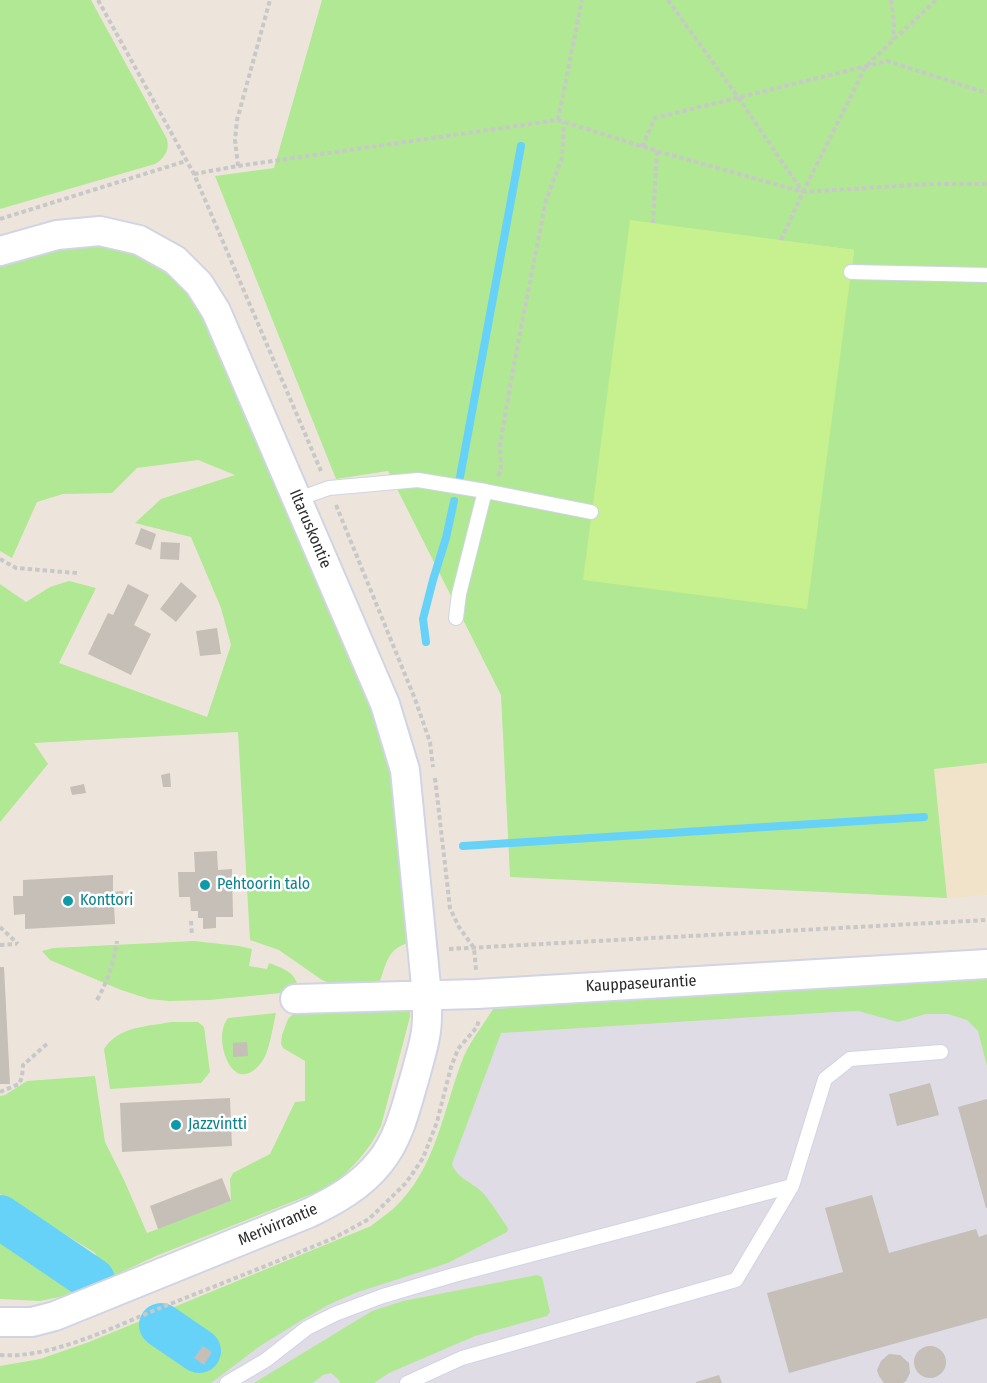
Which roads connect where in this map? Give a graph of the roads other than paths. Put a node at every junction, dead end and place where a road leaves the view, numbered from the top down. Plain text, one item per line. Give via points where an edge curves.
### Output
1 (0, 250) edge
2 (851, 272) dead end
3 (987, 274) edge
4 (487, 491) junction
5 (298, 499) junction
6 (591, 512) dead end
7 (456, 618) dead end
8 (987, 964) edge
9 (427, 996) junction
10 (295, 999) dead end
11 (941, 1052) dead end
12 (792, 1186) junction
13 (0, 1322) edge
14 (227, 1383) edge
15 (407, 1383) edge

1 - 5 street, Iltaruskontie via 57,235 100,231 139,240 175,260 199,284 216,311
2 - 3 lane
4 - 5 lane via 418,480 329,488
4 - 6 lane
4 - 7 lane
5 - 9 street, Iltaruskontie via 385,704 405,770
8 - 9 street, Kauppaseurantie
9 - 10 street, Kauppaseurantie
9 - 13 street, Merivirrantie via 426,1036 404,1113 381,1162 360,1182 309,1213 55,1316 32,1322
11 - 12 lane via 850,1059 825,1079
12 - 14 lane via 383,1296 307,1328 266,1360
12 - 15 lane via 736,1280 462,1358

